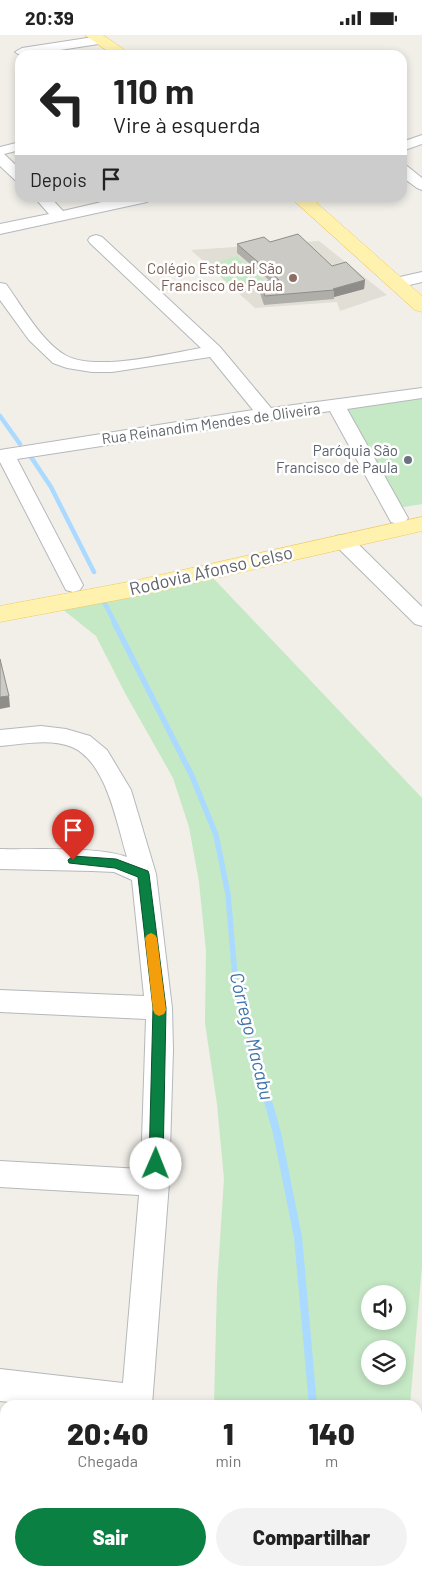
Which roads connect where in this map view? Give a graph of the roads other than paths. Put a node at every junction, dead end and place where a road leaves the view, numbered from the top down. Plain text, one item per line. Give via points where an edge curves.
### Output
1 (96, 37) edge
2 (32, 50) edge
3 (116, 50) edge
4 (422, 139) edge
5 (407, 145) edge
6 (15, 148) edge
7 (0, 151) edge
8 (0, 157) edge
9 (15, 172) edge
10 (407, 173) edge
11 (422, 185) edge
12 (46, 202) edge
13 (124, 202) edge
14 (305, 202) edge
15 (60, 216) junction
16 (0, 229) edge
17 (96, 239) dead end
18 (422, 277) edge
19 (397, 283) junction
20 (0, 288) edge
21 (422, 306) edge
22 (214, 351) junction
23 (419, 397) edge
24 (336, 405) junction
25 (266, 414) junction
26 (3, 455) edge
27 (422, 513) edge
28 (398, 518) junction
29 (422, 524) edge
30 (343, 541) junction
31 (73, 585) junction
32 (0, 598) edge
33 (0, 614) edge
34 (422, 619) edge
35 (0, 738) edge
36 (0, 859) edge
37 (144, 874) junction
38 (0, 1001) edge
39 (159, 1008) junction
40 (0, 1174) edge
41 (155, 1183) junction
42 (0, 1385) edge
43 (116, 1400) edge
44 (139, 1400) edge

1 - 2 street
1 - 3 main road
4 - 5 street
6 - 7 street
8 - 9 street
10 - 11 street
12 - 15 street
13 - 15 street
14 - 19 main road
15 - 16 street
17 - 22 street
18 - 19 street
19 - 21 main road
20 - 22 street via 45,347 59,359 76,366 95,368
22 - 25 street
23 - 24 street, Rua Reinandim Mendes de Oliveira
24 - 25 street, Rua Reinandim Mendes de Oliveira
24 - 28 street
25 - 26 street, Rua Reinandim Mendes de Oliveira
26 - 31 street
27 - 28 main road, Rodovia Afonso Celso
28 - 31 main road, Rodovia Afonso Celso
29 - 30 main road, Rodovia Afonso Celso
30 - 33 main road, Rodovia Afonso Celso via 133,589
30 - 34 street
31 - 32 main road, Rodovia Afonso Celso
35 - 37 street via 41,734 66,737 82,742 99,756 119,790
36 - 37 street via 116,863
37 - 39 street
38 - 39 street
39 - 41 street
40 - 41 street
41 - 44 street
42 - 43 street

